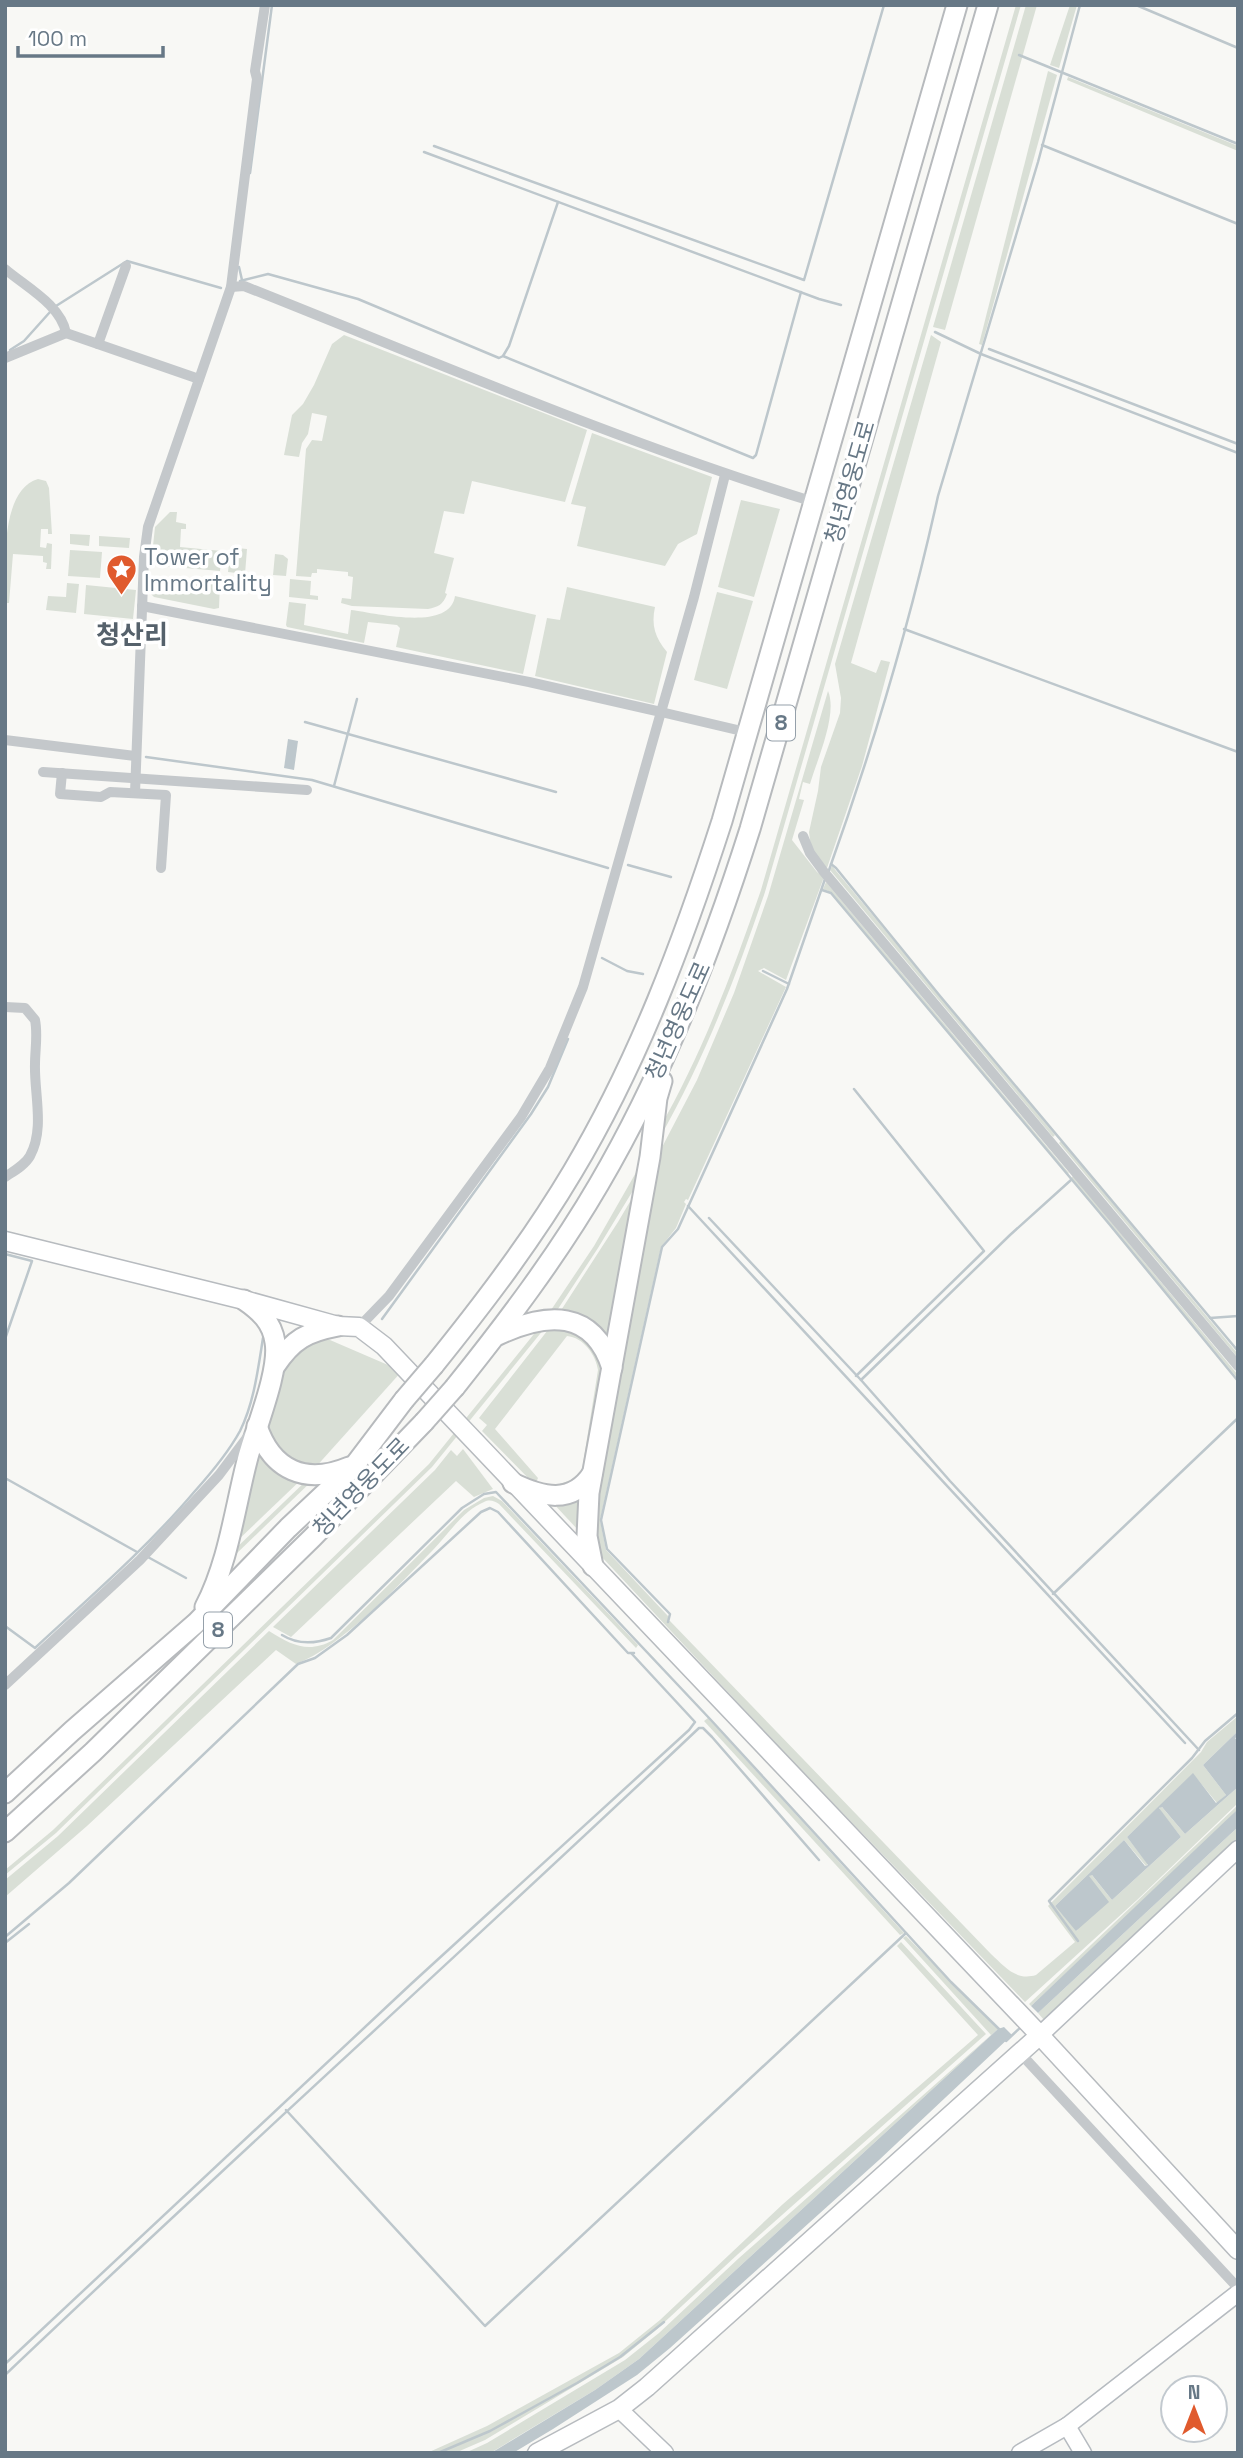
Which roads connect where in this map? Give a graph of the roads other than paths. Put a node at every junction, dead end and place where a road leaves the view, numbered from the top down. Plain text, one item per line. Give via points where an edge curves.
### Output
1 (265, 5) edge
2 (957, 5) edge
3 (988, 5) edge
4 (126, 266) dead end
5 (5, 269) edge
6 (231, 287) junction
7 (66, 333) junction
8 (98, 344) junction
9 (5, 358) edge
10 (199, 379) junction
11 (725, 475) junction
12 (814, 502) junction
13 (142, 606) junction
14 (661, 712) junction
15 (747, 732) junction
16 (5, 740) edge
17 (135, 756) junction
18 (43, 772) dead end
19 (62, 773) junction
20 (135, 776) junction
21 (307, 790) dead end
22 (135, 793) junction
23 (803, 836) dead end
24 (162, 868) dead end
25 (5, 1007) edge
26 (682, 1016) junction
27 (5, 1177) edge
28 (5, 1241) edge
29 (244, 1300) junction
30 (338, 1326) junction
31 (359, 1327) junction
32 (496, 1336) junction
33 (275, 1366) junction
34 (1238, 1366) edge
35 (612, 1370) junction
36 (257, 1426) junction
37 (354, 1466) junction
38 (595, 1470) junction
39 (513, 1483) junction
40 (593, 1566) junction
41 (196, 1623) junction
42 (5, 1685) edge
43 (5, 1793) edge
44 (5, 1832) edge
45 (1238, 1849) edge
46 (1037, 2032) junction
47 (1020, 2053) junction
48 (1238, 2250) edge
49 (1238, 2290) edge
50 (619, 2409) junction
51 (1067, 2426) junction
52 (537, 2453) edge
53 (665, 2453) edge
54 (1020, 2453) edge
55 (1083, 2453) edge

1 - 6 street
2 - 12 highway, 청년영웅도로 / 8
3 - 26 highway, 청년영웅도로 / 8 via 750,829 710,950
4 - 8 street
5 - 7 street via 56,311
6 - 10 street
6 - 11 street via 244,286
7 - 8 street
7 - 9 street
8 - 10 street
10 - 13 street via 148,527
11 - 12 street
11 - 14 street
12 - 15 highway, 청년영웅도로 / 8
13 - 14 street
13 - 17 street
14 - 15 street
14 - 31 street via 583,987 550,1068 521,1117 389,1296
15 - 37 highway, 청년영웅도로 / 8, bridge via 682,939 601,1119 510,1268
16 - 17 street
17 - 20 street
18 - 19 street
19 - 20 street
19 - 22 street via 61,793 101,797 110,792
20 - 21 street
20 - 22 street
22 - 24 street via 166,795
23 - 34 street via 824,872
25 - 27 street via 25,1008 35,1020 38,1100 32,1154
26 - 32 highway, 청년영웅도로 / 8 via 599,1185
26 - 35 highway via 657,1098
28 - 29 main road
29 - 30 main road
29 - 33 highway via 270,1324 276,1343
30 - 31 main road
30 - 33 highway via 300,1338
31 - 39 main road via 399,1360
32 - 35 highway via 536,1321 578,1323 602,1344
32 - 44 highway, 청년영웅도로 / 8, bridge via 424,1422 293,1556
33 - 36 highway
35 - 38 highway
36 - 37 highway via 270,1454 299,1473 335,1473
36 - 41 highway via 220,1572
36 - 42 street via 219,1475 144,1555
37 - 41 highway, 청년영웅도로 / 8
38 - 39 highway via 578,1489 551,1496
38 - 40 highway via 586,1518
39 - 40 main road
40 - 46 main road
41 - 43 highway, 청년영웅도로 / 8
45 - 46 street
46 - 47 main road
46 - 48 main road
47 - 49 street
47 - 50 main road
49 - 51 street
50 - 52 main road
50 - 53 street
51 - 54 street
51 - 55 street

